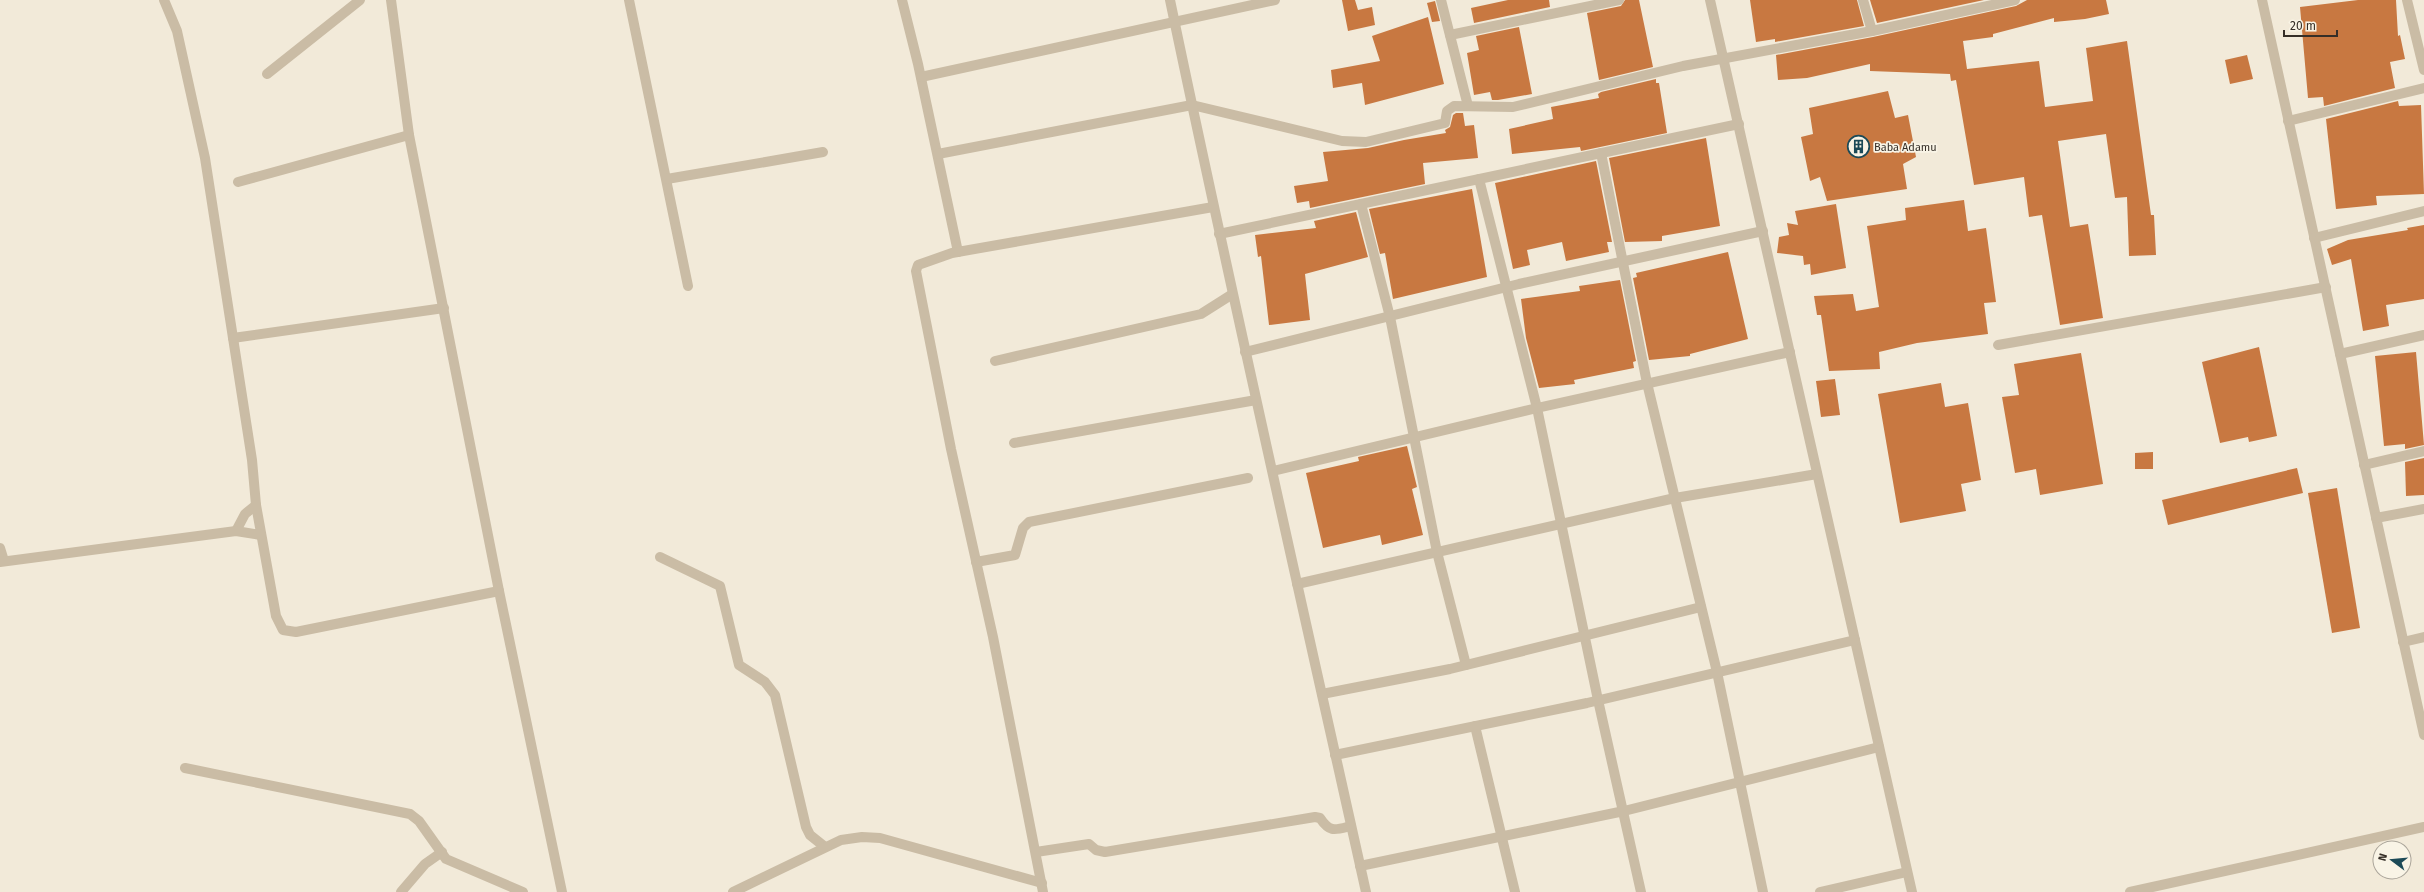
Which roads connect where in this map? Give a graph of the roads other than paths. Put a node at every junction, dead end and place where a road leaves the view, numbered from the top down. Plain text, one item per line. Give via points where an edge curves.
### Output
1 (164, 0) edge
2 (360, 0) edge
3 (390, 0) edge
4 (629, 0) edge
5 (1170, 0) edge
6 (1275, 0) edge
7 (1441, 0) edge
8 (1619, 0) edge
9 (1710, 0) edge
10 (1863, 0) edge
11 (2015, 0) edge
12 (2262, 0) edge
13 (2407, 0) edge
14 (905, 1) edge
15 (1985, 3) edge
16 (1175, 23) junction
17 (1872, 31) junction
18 (1450, 35) junction
19 (1725, 60) junction
20 (2424, 70) edge
21 (267, 74) dead end
22 (921, 77) junction
23 (2424, 88) edge
24 (1192, 105) junction
25 (1468, 106) junction
26 (2288, 121) junction
27 (1739, 124) junction
28 (408, 135) junction
29 (823, 152) dead end
30 (1601, 153) junction
31 (938, 154) junction
32 (667, 179) junction
33 (1479, 179) junction
34 (238, 182) dead end
35 (1361, 204) junction
36 (1213, 207) junction
37 (2424, 211) edge
38 (1763, 230) junction
39 (1219, 234) junction
40 (2314, 238) junction
41 (958, 252) junction
42 (1623, 261) junction
43 (688, 286) dead end
44 (2326, 287) junction
45 (1506, 288) junction
46 (1231, 295) junction
47 (444, 308) junction
48 (1390, 317) junction
49 (2424, 335) edge
50 (233, 338) junction
51 (1998, 345) dead end
52 (1245, 352) junction
53 (1790, 352) junction
54 (2340, 354) junction
55 (995, 361) dead end
56 (1647, 383) junction
57 (1256, 400) junction
58 (1537, 408) junction
59 (1413, 437) junction
60 (1014, 443) dead end
61 (2424, 451) edge
62 (2364, 465) junction
63 (1273, 471) junction
64 (1816, 474) junction
65 (1248, 478) dead end
66 (1675, 498) junction
67 (256, 505) junction
68 (2424, 509) edge
69 (2376, 518) junction
70 (1562, 523) junction
71 (236, 531) junction
72 (261, 535) junction
73 (0, 548) edge
74 (1437, 552) junction
75 (660, 557) dead end
76 (2, 562) edge
77 (976, 562) junction
78 (1297, 584) junction
79 (499, 591) junction
80 (1702, 607) junction
81 (1584, 635) junction
82 (2424, 637) edge
83 (1855, 640) junction
84 (2404, 642) junction
85 (1466, 665) junction
86 (1717, 672) junction
87 (1322, 694) junction
88 (1598, 700) junction
89 (1475, 726) junction
90 (2424, 735) edge
91 (1879, 747) junction
92 (1335, 755) junction
93 (185, 768) dead end
94 (1740, 782) junction
95 (1624, 811) junction
96 (1351, 826) junction
97 (2424, 827) edge
98 (1502, 837) junction
99 (825, 848) junction
100 (442, 852) junction
101 (1036, 852) junction
102 (1360, 866) junction
103 (1907, 872) junction
104 (1043, 887) edge
105 (401, 892) edge
106 (523, 892) edge
107 (562, 892) edge
108 (733, 892) edge
109 (1366, 892) edge
110 (1515, 892) edge
111 (1641, 892) edge
112 (1762, 892) edge
113 (1820, 892) edge
114 (1912, 892) edge
115 (2130, 892) edge

1 - 50 street via 177,31 205,158
2 - 21 street
3 - 28 street
4 - 32 street
5 - 16 street
6 - 16 street
7 - 18 street
8 - 18 street
9 - 19 street
10 - 17 street
11 - 15 street
12 - 26 street
13 - 20 street
14 - 22 street
15 - 17 street
16 - 22 street
16 - 24 street
17 - 19 street
18 - 25 street
19 - 25 street via 1683,66 1513,107
19 - 27 street
22 - 31 street
23 - 26 street
24 - 25 street via 1342,141 1366,142 1445,123 1450,108
24 - 31 street
24 - 36 street
26 - 40 street
27 - 30 street
27 - 38 street
28 - 34 street
28 - 47 street
29 - 32 street
30 - 33 street
30 - 42 street
31 - 41 street
32 - 43 street
33 - 35 street
33 - 45 street
35 - 39 street
35 - 48 street
36 - 39 street
36 - 41 street
37 - 40 street
38 - 42 street
38 - 53 street
39 - 46 street
40 - 44 street
41 - 77 street via 918,265 916,271
42 - 45 street
42 - 56 street
44 - 51 street
44 - 54 street
45 - 48 street
45 - 58 street
46 - 52 street
46 - 55 street via 1201,314
47 - 50 street
47 - 79 street
48 - 52 street
48 - 59 street
49 - 54 street
50 - 67 street via 252,460
52 - 57 street
53 - 56 street
53 - 64 street
54 - 62 street
56 - 58 street
56 - 66 street
57 - 60 street
57 - 63 street
58 - 59 street
58 - 70 street
59 - 63 street
59 - 74 street
61 - 62 street
62 - 69 street
63 - 78 street
64 - 66 street
64 - 83 street
65 - 77 street via 1029,522 1023,528 1015,555
66 - 70 street
66 - 80 street
67 - 71 street via 245,514
67 - 72 street
68 - 69 street
69 - 84 street
70 - 74 street
70 - 81 street
71 - 72 street
71 - 76 street
72 - 79 street via 276,616 283,630 296,632
73 - 76 street
74 - 78 street
74 - 85 street
75 - 99 street via 720,586 739,665 764,682 775,695 806,827 810,835
77 - 101 street
78 - 87 street
79 - 107 street
80 - 81 street
80 - 86 street
81 - 85 street
81 - 88 street
82 - 84 street
83 - 86 street
83 - 91 street
84 - 90 street
85 - 87 street
86 - 88 street
86 - 94 street
87 - 92 street
88 - 89 street
88 - 95 street
89 - 92 street
89 - 98 street
91 - 94 street
91 - 103 street
92 - 96 street
93 - 100 street via 410,814 419,821
94 - 95 street
94 - 112 street
95 - 98 street
95 - 111 street
96 - 101 street via 1334,830 1327,828 1320,818 1315,817 1105,852 1096,850 1089,844
96 - 102 street
97 - 115 street
98 - 102 street
98 - 110 street
99 - 104 street via 841,840 880,838
99 - 108 street
100 - 105 street via 425,864
100 - 106 street via 446,859
101 - 104 street
102 - 109 street
103 - 113 street
103 - 114 street

